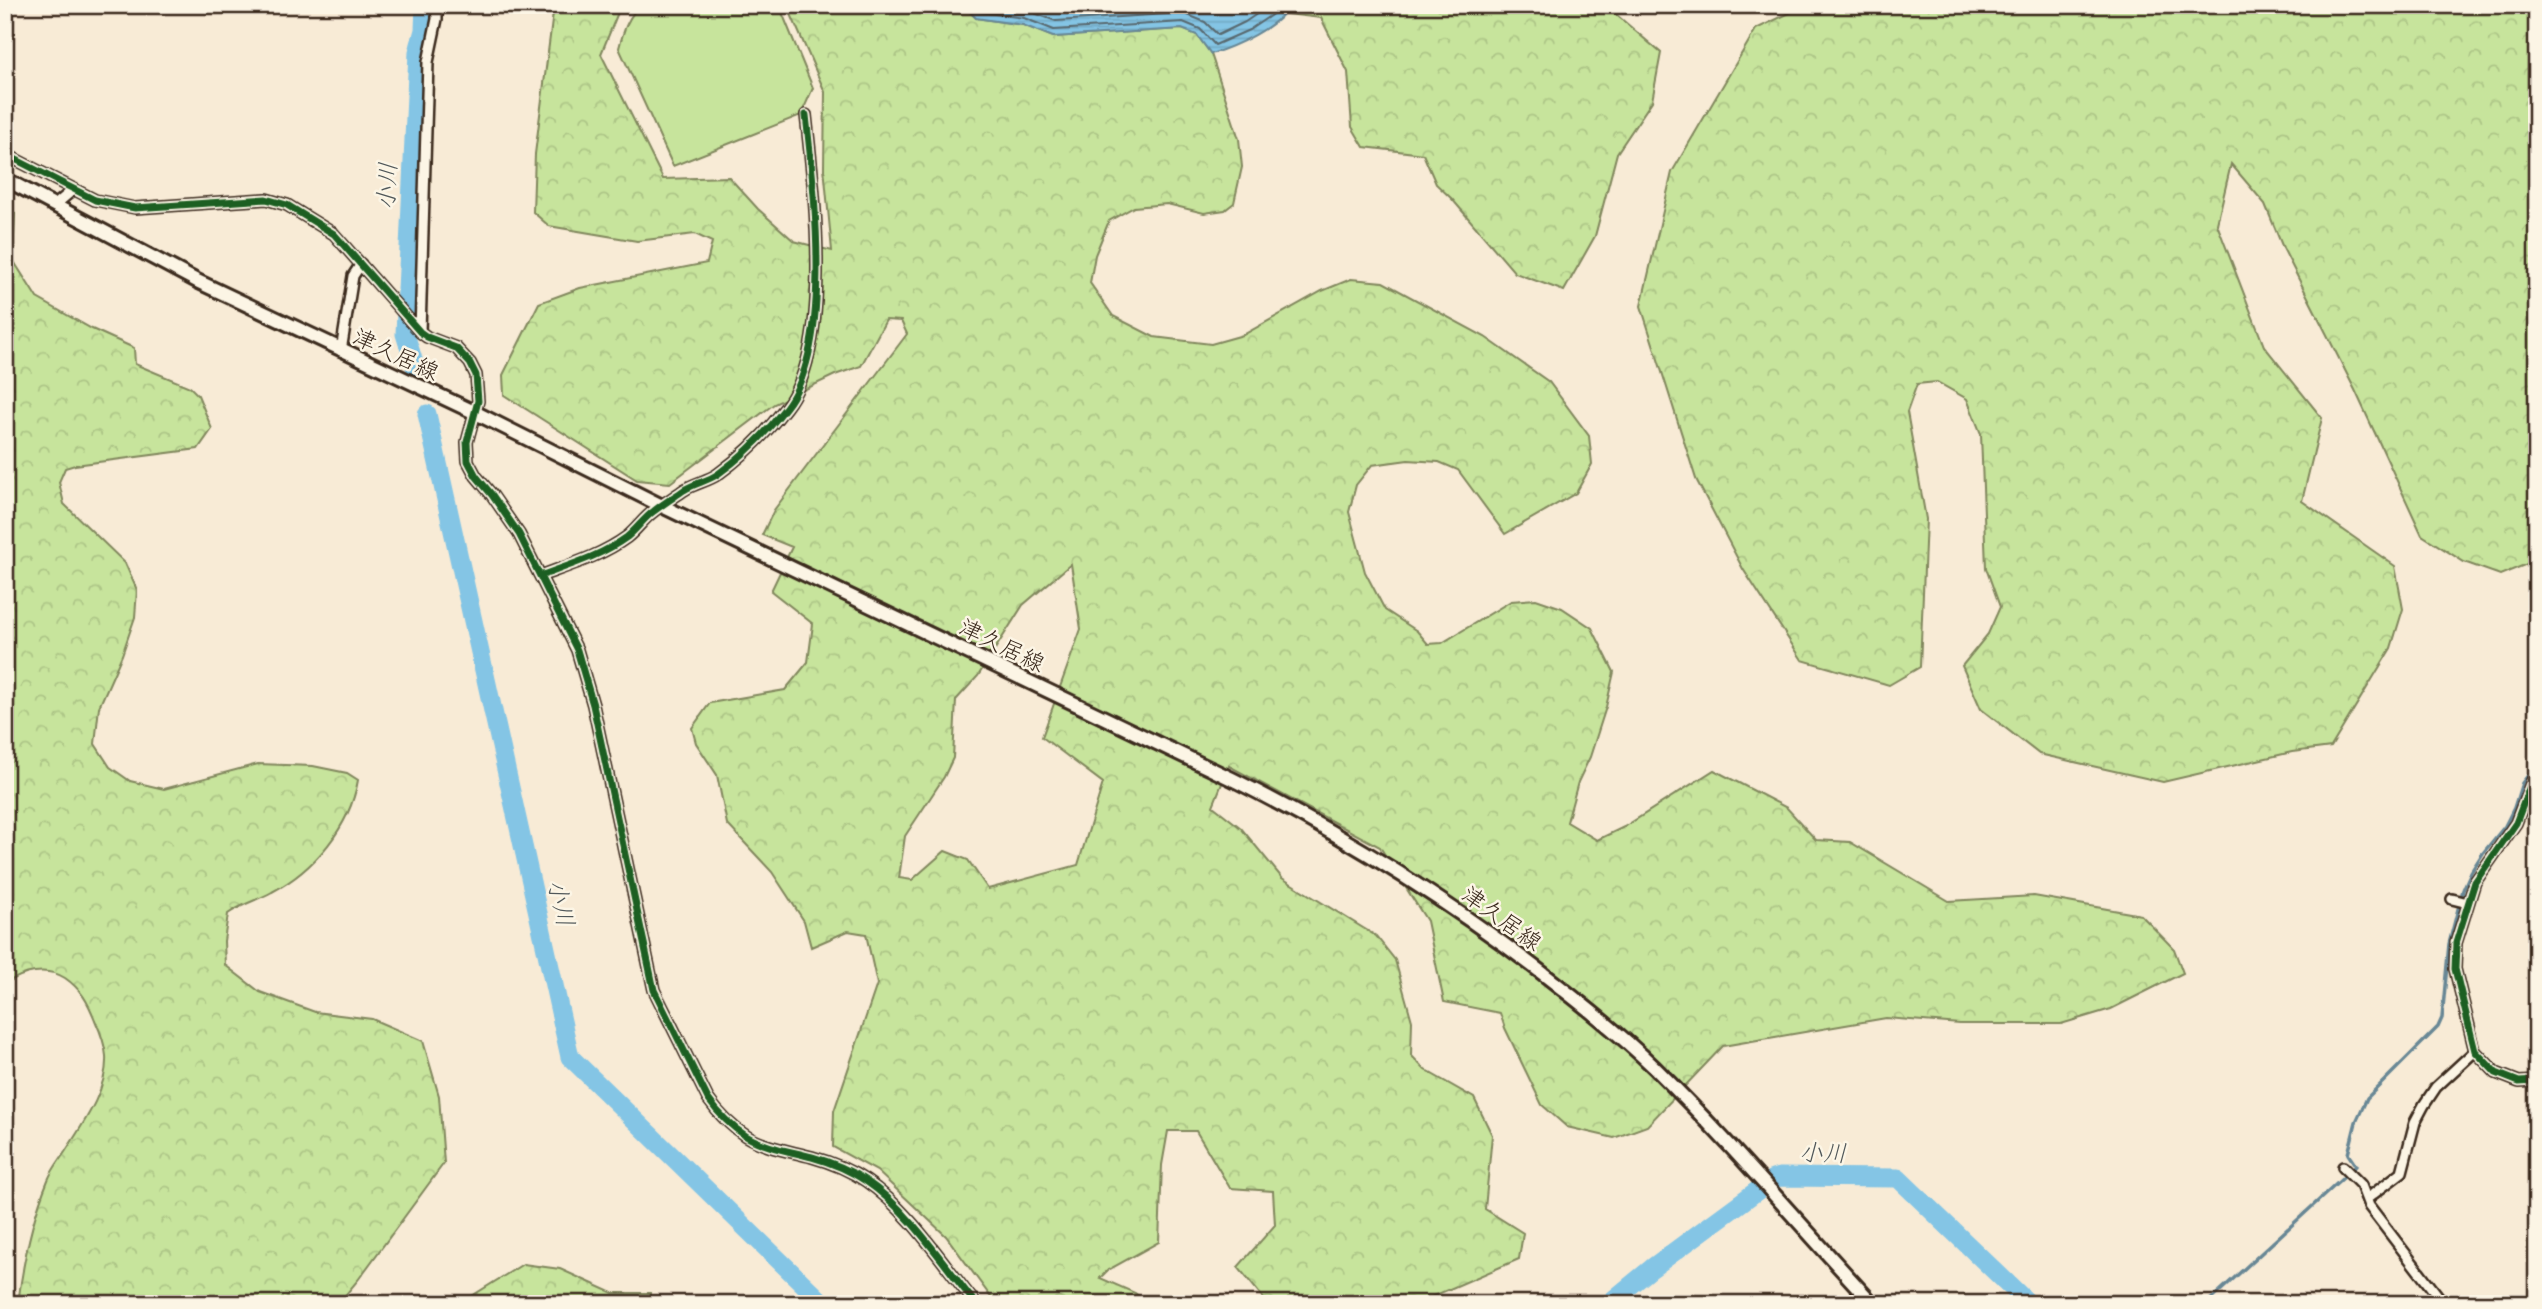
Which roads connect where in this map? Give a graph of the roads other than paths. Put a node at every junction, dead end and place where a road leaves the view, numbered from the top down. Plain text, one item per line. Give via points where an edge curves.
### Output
1 (437, 5) edge
2 (806, 115) dead end
3 (5, 154) edge
4 (5, 179) edge
5 (74, 189) junction
6 (54, 206) junction
7 (361, 264) junction
8 (420, 332) junction
9 (341, 351) junction
10 (476, 414) junction
11 (662, 506) junction
12 (540, 576) junction
13 (2537, 775) edge
14 (2452, 898) dead end
15 (2468, 903) junction
16 (2475, 1051) junction
17 (2537, 1082) edge
18 (2343, 1167) dead end
19 (2368, 1198) junction
20 (976, 1304) edge
21 (1873, 1304) edge
22 (2444, 1304) edge

1 - 8 street via 428,62
2 - 11 street via 816,210 815,314 800,384 787,406 753,443 716,475
3 - 5 street
4 - 6 main road, 津久居線
5 - 6 street
5 - 7 street via 95,200 135,208 266,199 287,205 334,234
6 - 9 main road, 津久居線
7 - 8 street
7 - 9 street via 352,276
8 - 10 street via 456,348 470,363 476,375
9 - 10 main road, 津久居線
10 - 11 main road, 津久居線
10 - 12 street via 467,442 468,461 519,534
11 - 12 street via 628,536 594,557
11 - 21 main road, 津久居線 via 1292,809 1407,877 1483,928 1609,1027 1671,1084
12 - 20 street via 577,650 593,705 654,990 708,1099 746,1136 866,1181 907,1219
13 - 15 street via 2516,823 2481,872
14 - 15 street
15 - 16 street via 2456,943 2455,969
16 - 17 street via 2496,1073 2519,1082
16 - 19 street via 2436,1087 2424,1105 2402,1172
18 - 19 street
19 - 22 street via 2369,1206

